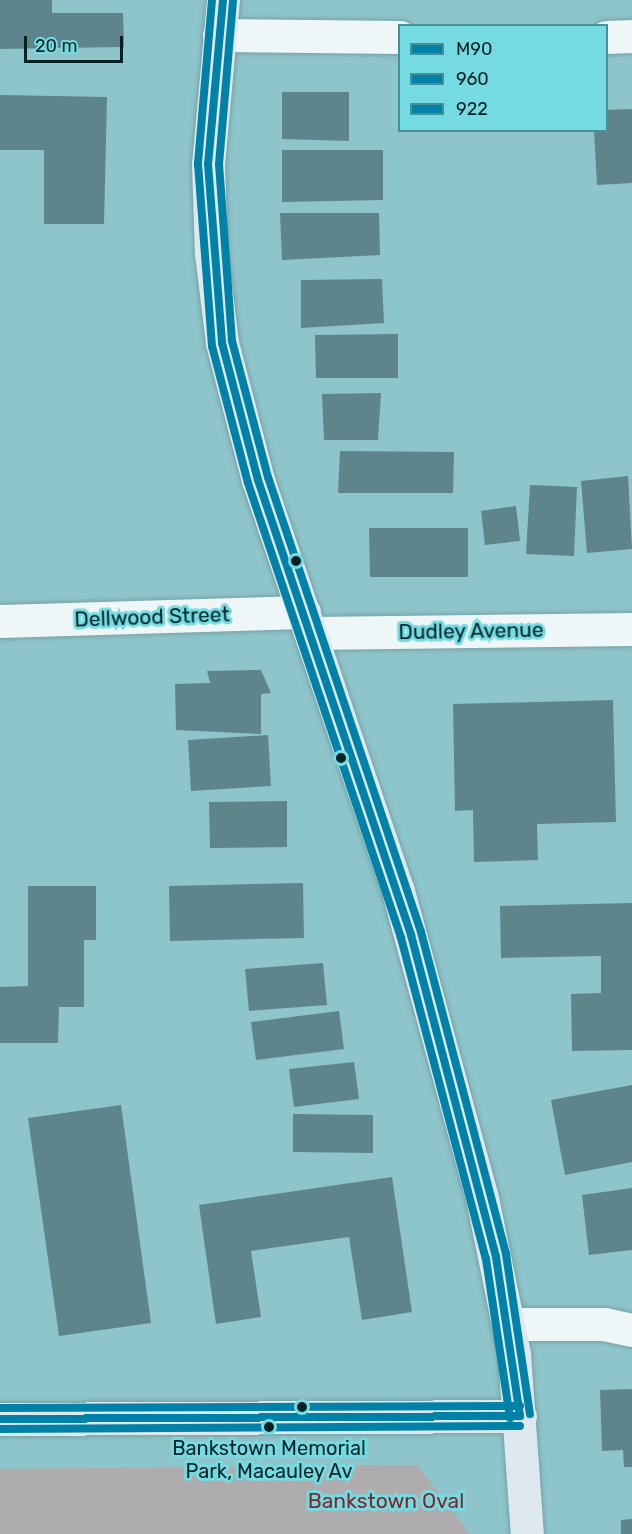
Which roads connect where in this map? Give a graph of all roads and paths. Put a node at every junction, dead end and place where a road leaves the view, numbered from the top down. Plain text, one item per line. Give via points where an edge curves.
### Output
1 (223, 0) edge
2 (219, 35) junction
3 (632, 36) edge
4 (398, 37) edge
5 (608, 37) edge
6 (0, 621) edge
7 (307, 623) junction
8 (632, 629) edge
9 (510, 1324) junction
10 (618, 1327) edge
11 (520, 1416) junction
12 (0, 1419) edge
13 (527, 1534) edge

1 - 2 main road
2 - 4 street
2 - 7 main road via 208,164 215,297 244,432
3 - 5 street
6 - 7 street, Dellwood Street
7 - 8 street, Dudley Avenue
7 - 9 main road via 411,935
9 - 10 street
9 - 11 main road
11 - 12 main road
11 - 13 main road

